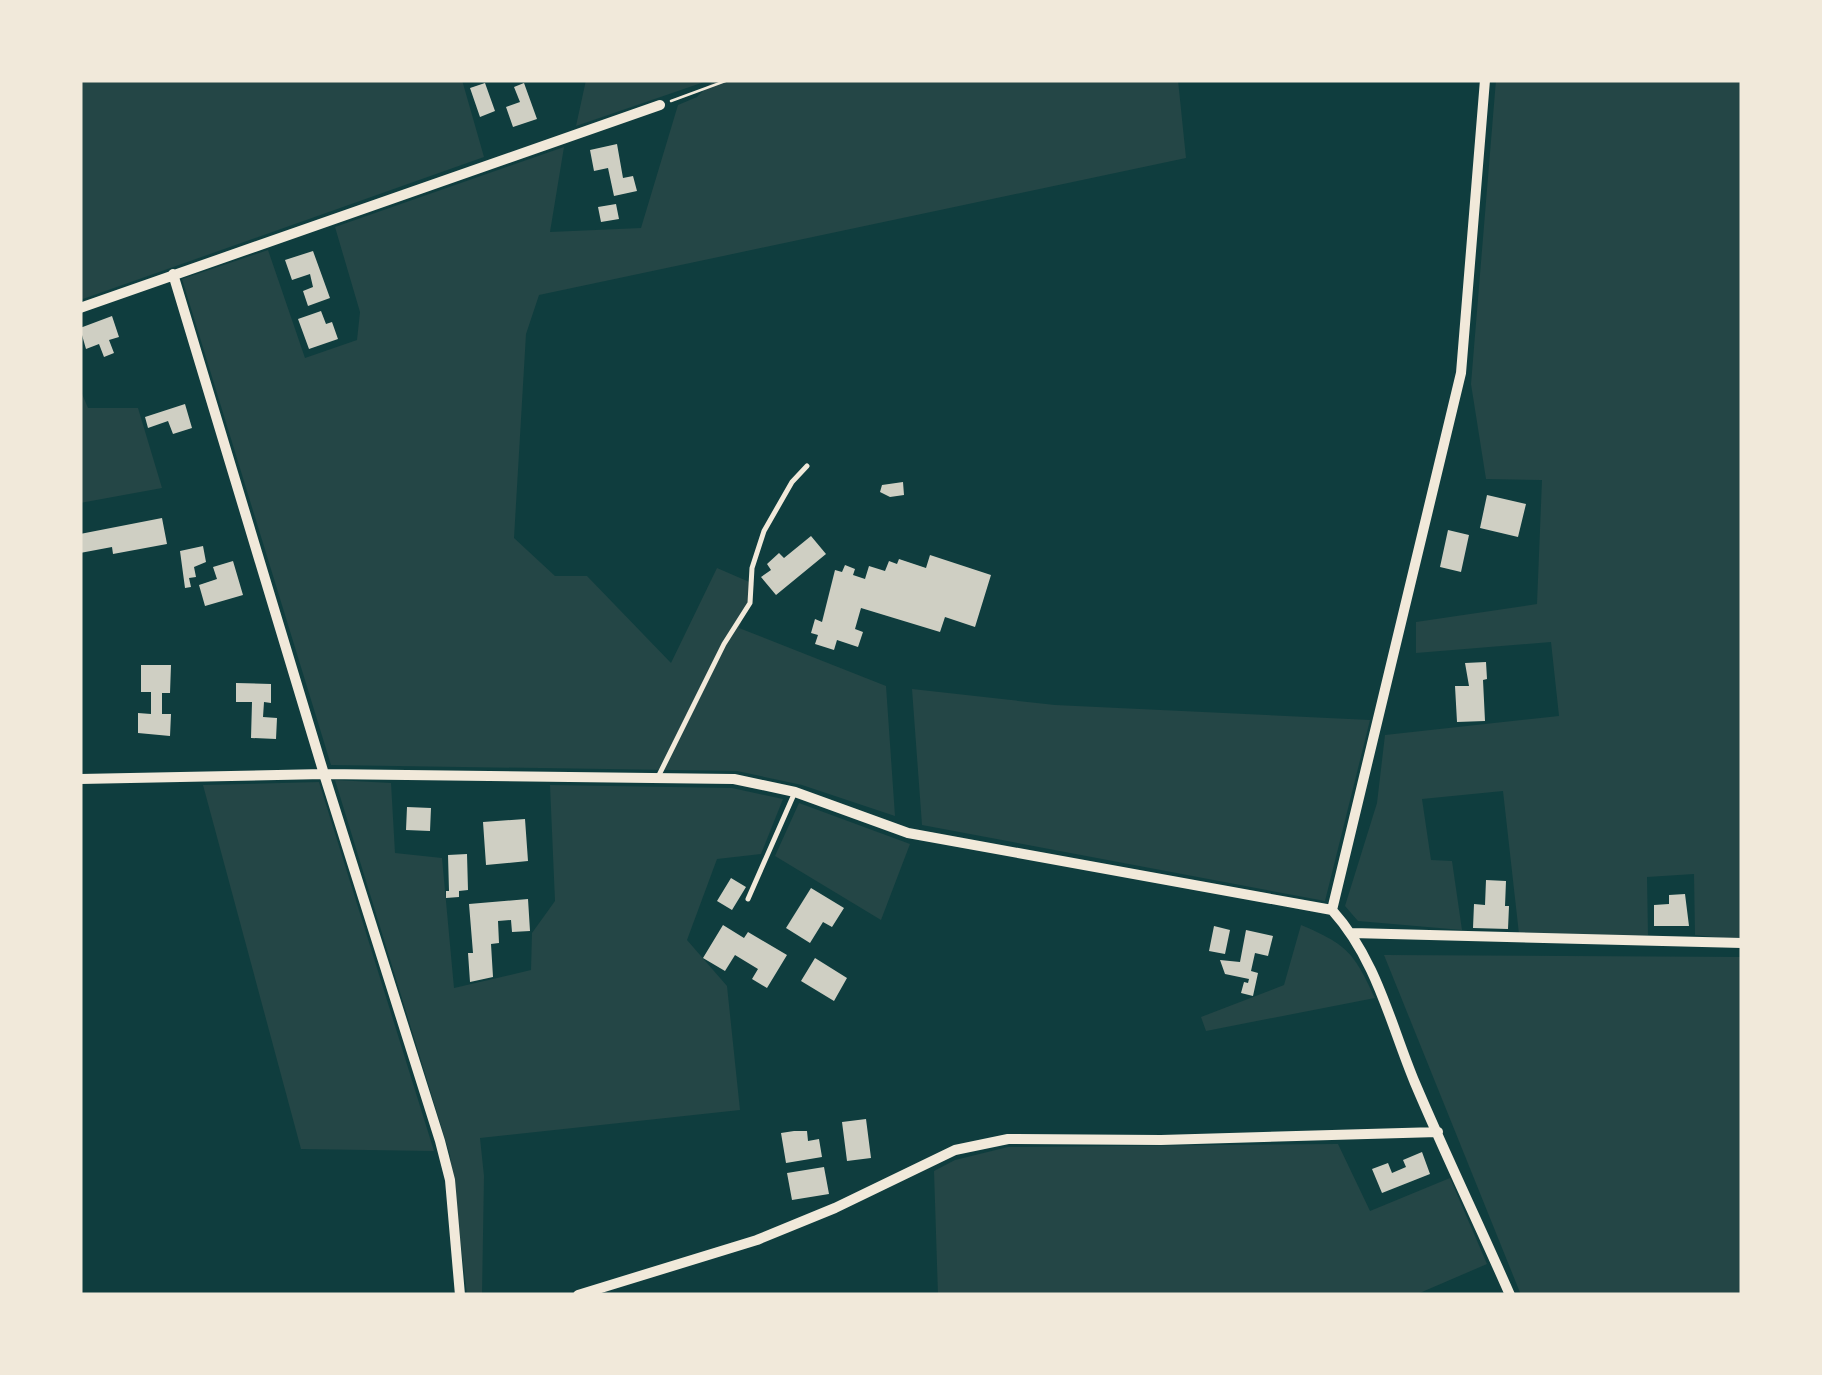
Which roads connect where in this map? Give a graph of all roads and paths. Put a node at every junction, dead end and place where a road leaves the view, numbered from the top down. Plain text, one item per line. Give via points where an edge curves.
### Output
1 (728, 80) edge
2 (1485, 80) edge
3 (660, 104) joint
4 (174, 274) junction
5 (80, 308) edge
6 (807, 466) dead end
7 (324, 774) junction
8 (658, 778) junction
9 (80, 779) edge
10 (795, 792) junction
11 (748, 899) dead end
12 (1332, 910) junction
13 (1352, 933) junction
14 (1742, 942) edge
15 (1438, 1132) junction
16 (460, 1295) edge
17 (578, 1295) edge
18 (1510, 1295) edge

1 - 3 path
2 - 12 street via 1461,373
3 - 4 street
4 - 5 street
4 - 7 street
6 - 8 lane via 764,530 750,603
7 - 8 street
7 - 9 street
7 - 16 street via 440,1141
8 - 10 street via 734,779
10 - 11 lane
10 - 12 street via 908,833
12 - 13 street
13 - 14 street
13 - 15 street
15 - 17 street via 1008,1139 955,1150 757,1240
15 - 18 street

